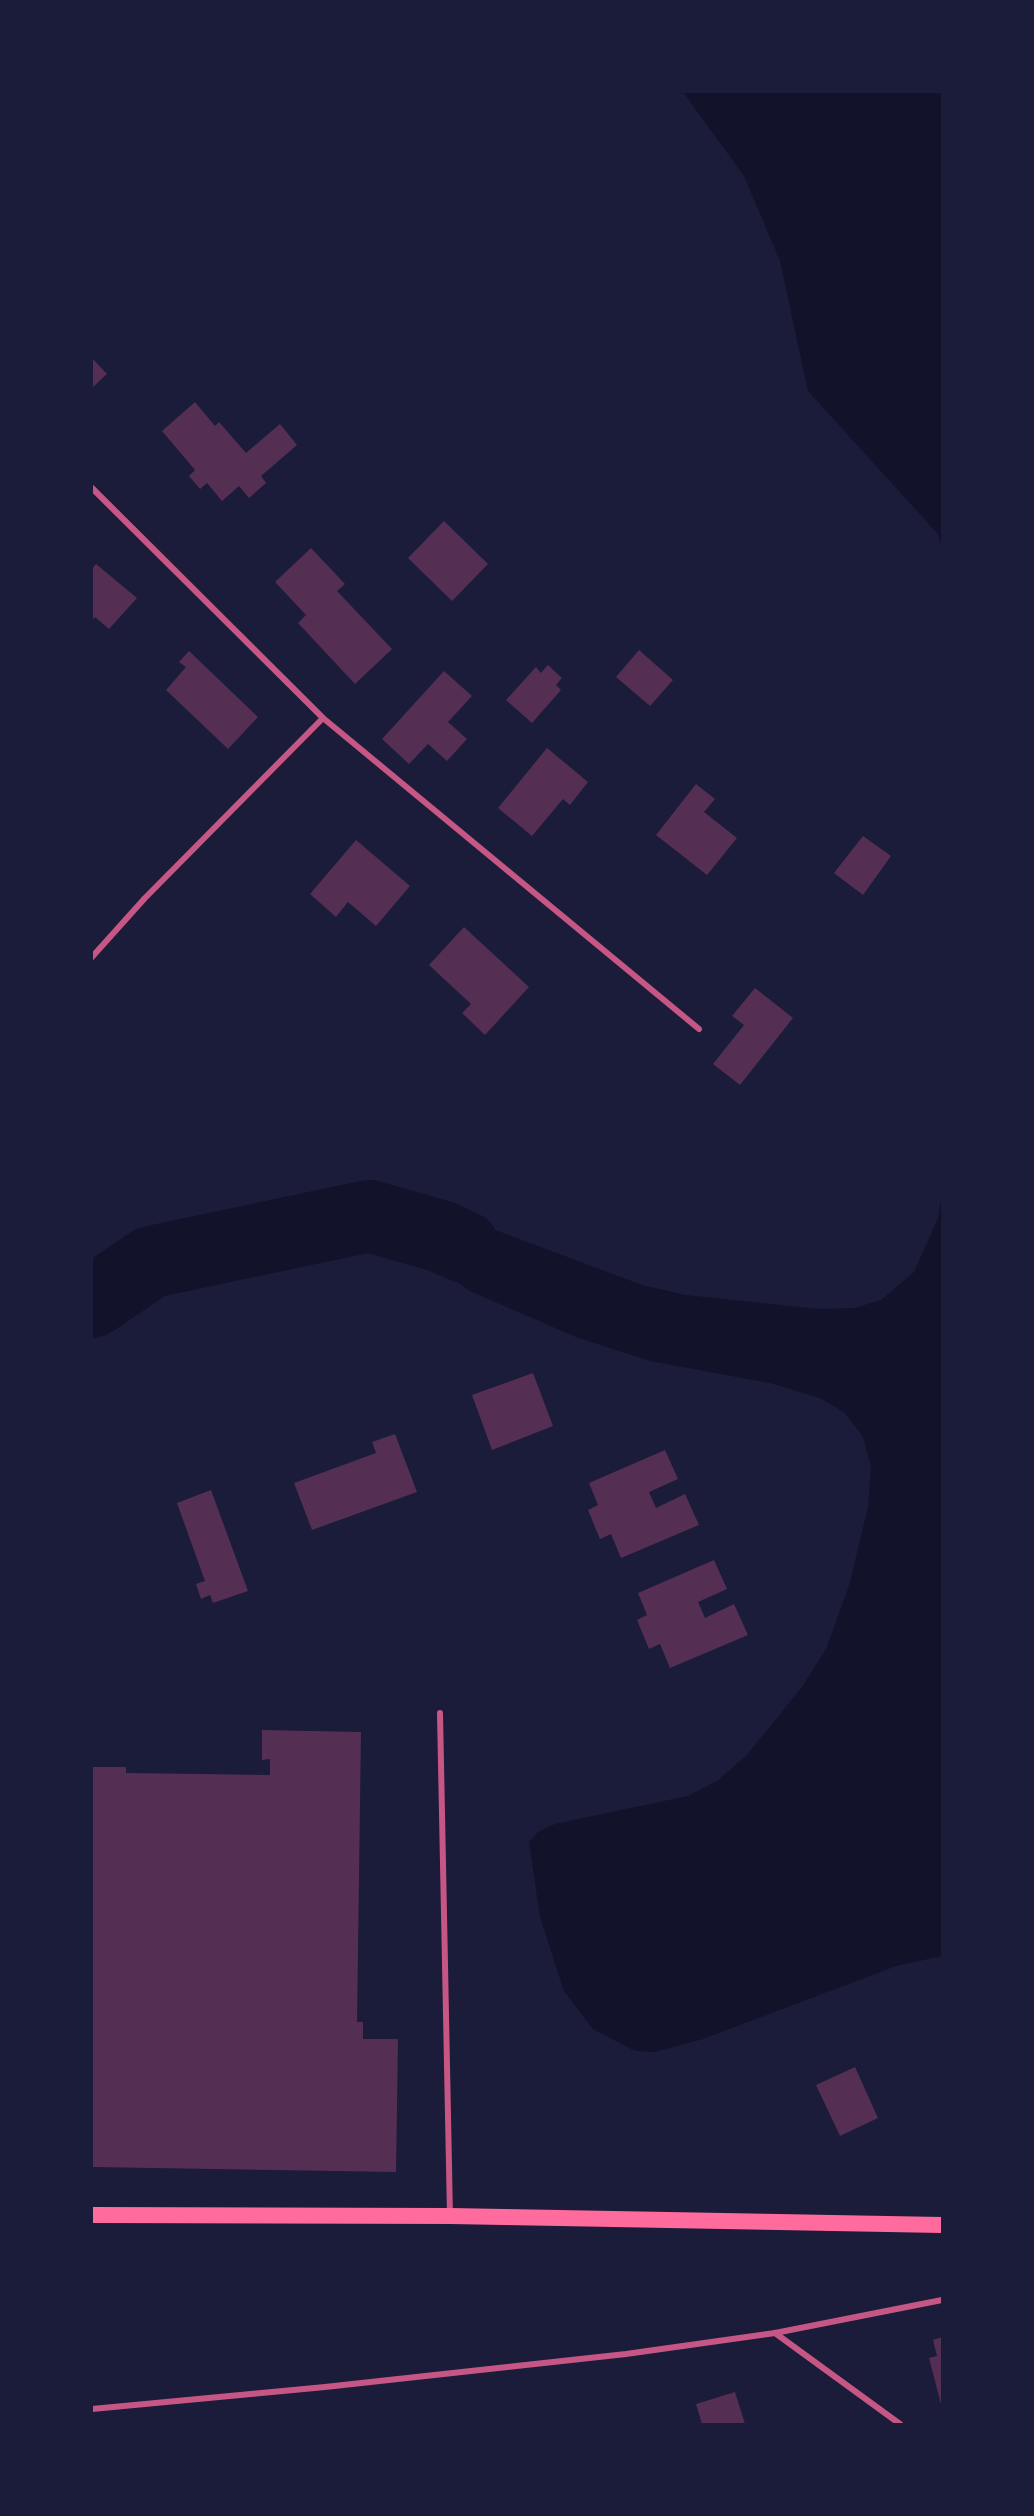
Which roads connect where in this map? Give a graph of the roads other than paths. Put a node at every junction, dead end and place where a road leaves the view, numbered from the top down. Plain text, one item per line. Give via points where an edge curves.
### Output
1 (92, 488) edge
2 (323, 718) junction
3 (92, 957) edge
4 (699, 1029) dead end
5 (440, 1713) dead end
6 (92, 2215) edge
7 (450, 2216) junction
8 (942, 2225) edge
9 (942, 2300) edge
10 (774, 2333) junction
11 (92, 2409) edge
12 (900, 2424) edge

1 - 2 street
2 - 3 street
2 - 4 street
5 - 7 street
6 - 7 highway
7 - 8 highway
9 - 10 street
10 - 11 street via 626,2354
10 - 12 street

